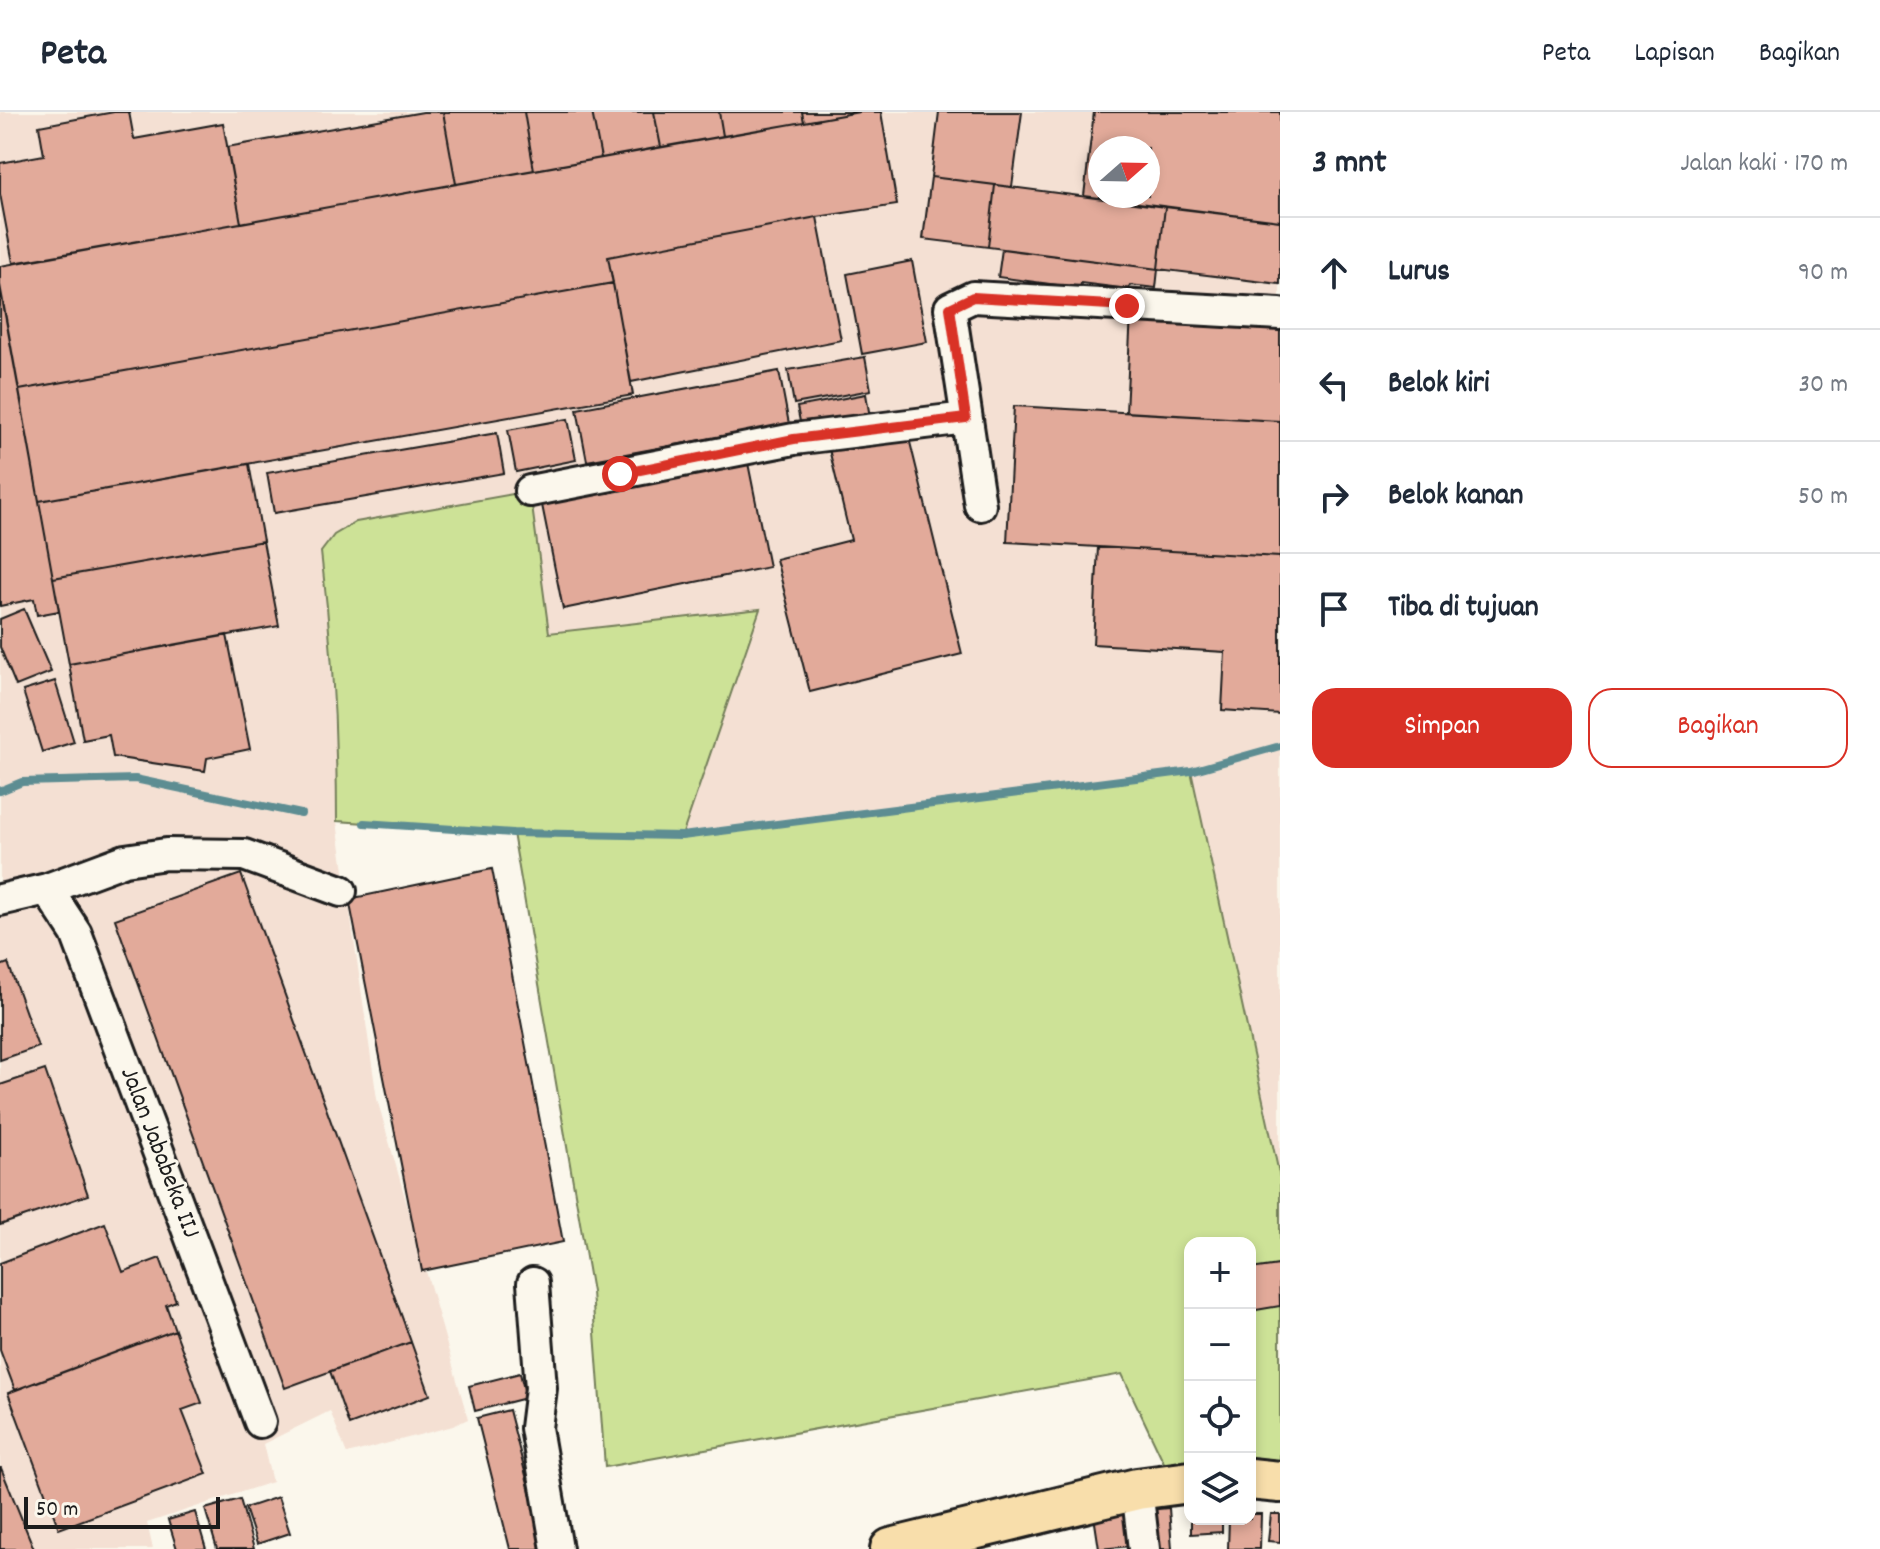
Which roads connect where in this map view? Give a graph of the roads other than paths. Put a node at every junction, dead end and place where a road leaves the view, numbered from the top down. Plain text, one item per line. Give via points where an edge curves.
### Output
1 (1280, 314) edge
2 (966, 418) junction
3 (530, 491) dead end
4 (980, 505) dead end
5 (47, 889) junction
6 (341, 891) dead end
7 (0, 900) edge
8 (533, 1283) dead end
9 (260, 1422) dead end
10 (1256, 1480) edge
11 (1280, 1482) edge
12 (1184, 1483) edge
13 (1137, 1489) junction
14 (557, 1549) edge
15 (891, 1549) edge
16 (1144, 1549) edge

1 - 2 street via 973,297 950,308
2 - 3 street via 794,439
2 - 4 street
5 - 6 street via 125,860 166,854 256,857
5 - 7 street
5 - 9 street, Jalan Jababeka IIJ via 76,933
8 - 14 street via 541,1388 536,1428
10 - 11 main road
12 - 13 main road
13 - 15 main road
13 - 16 street

